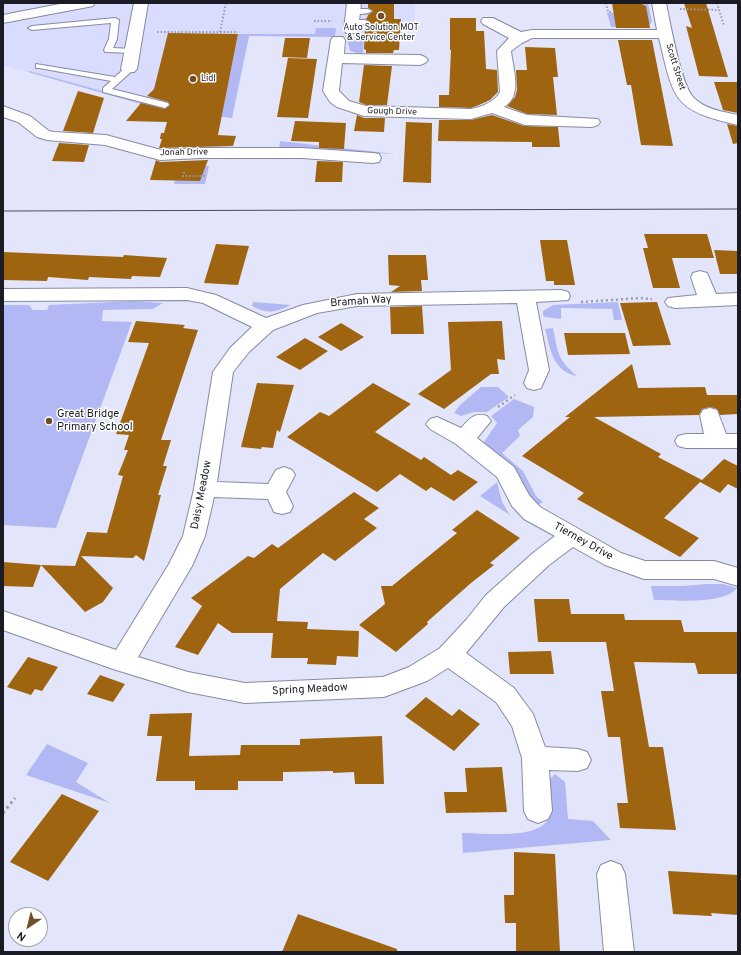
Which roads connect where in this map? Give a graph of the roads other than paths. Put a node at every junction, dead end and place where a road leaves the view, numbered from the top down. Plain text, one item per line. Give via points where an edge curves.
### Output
1 (15, 3) edge
2 (88, 3) edge
3 (141, 3) edge
4 (659, 3) edge
5 (3, 6) edge
6 (368, 11) dead end
7 (355, 17) edge
8 (3, 19) edge
9 (488, 21) dead end
10 (32, 28) dead end
11 (665, 34) junction
12 (519, 37) junction
13 (338, 40) dead end
14 (132, 51) junction
15 (336, 58) junction
16 (420, 60) dead end
17 (39, 66) dead end
18 (129, 69) joint
19 (114, 83) junction
20 (149, 94) dead end
21 (165, 105) dead end
22 (493, 108) junction
23 (3, 111) edge
24 (738, 120) edge
25 (592, 122) dead end
26 (278, 153) junction
27 (373, 158) dead end
28 (275, 171) dead end
29 (700, 277) dead end
30 (3, 295) edge
31 (561, 296) road end
32 (526, 297) junction
33 (738, 299) edge
34 (708, 300) junction
35 (675, 302) road end
36 (266, 326) junction
37 (534, 383) road end
38 (710, 415) dead end
39 (480, 421) road end
40 (437, 424) dead end
41 (464, 439) junction
42 (686, 441) dead end
43 (728, 441) edge
44 (205, 489) junction
45 (280, 491) dead end
46 (571, 536) junction
47 (738, 576) edge
48 (3, 620) edge
49 (449, 655) junction
50 (122, 662) junction
51 (535, 758) junction
52 (578, 760) dead end
53 (538, 811) dead end
54 (611, 874) dead end
55 (619, 952) edge

1 - 5 main road
2 - 8 main road
3 - 14 main road
4 - 11 main road, Scott Street
6 - 7 lane
9 - 12 main road
10 - 14 lane via 115,20 113,39 108,50
11 - 12 main road via 532,34
11 - 24 main road, Scott Street via 686,100 711,114
12 - 22 main road, Gough Drive via 504,51 508,92 504,100
13 - 15 main road, Gough Drive
14 - 18 main road
15 - 16 main road
15 - 22 main road, Gough Drive via 331,92 336,99 352,108 364,111 471,114
17 - 19 lane
18 - 19 lane
19 - 20 lane
19 - 21 lane via 106,90
22 - 25 main road via 525,120
23 - 26 main road, Jonah Drive via 24,119 43,134 106,140 160,155
26 - 27 main road, Jonah Drive
26 - 28 main road
29 - 34 main road
30 - 36 main road via 186,294 208,299
31 - 32 main road, Bramah Way
32 - 36 main road, Bramah Way via 357,300 327,303 284,317
32 - 37 main road via 539,370
33 - 34 main road
34 - 35 main road
36 - 44 main road, Daisy Meadow via 243,344 223,372
38 - 43 main road
39 - 41 main road
40 - 41 main road, Tierney Drive
41 - 46 main road, Tierney Drive via 506,472 520,500 532,513
42 - 43 main road
44 - 45 main road
44 - 50 main road, Daisy Meadow via 194,536 180,566
46 - 47 main road, Tierney Drive via 613,559 644,570 714,570
46 - 49 main road, Spring Meadow via 541,559 495,601
48 - 50 main road, Spring Meadow
49 - 50 main road, Spring Meadow via 418,674 384,687 299,692 244,693 188,682
49 - 51 main road via 505,695 524,722
51 - 52 main road
51 - 53 main road
54 - 55 main road

